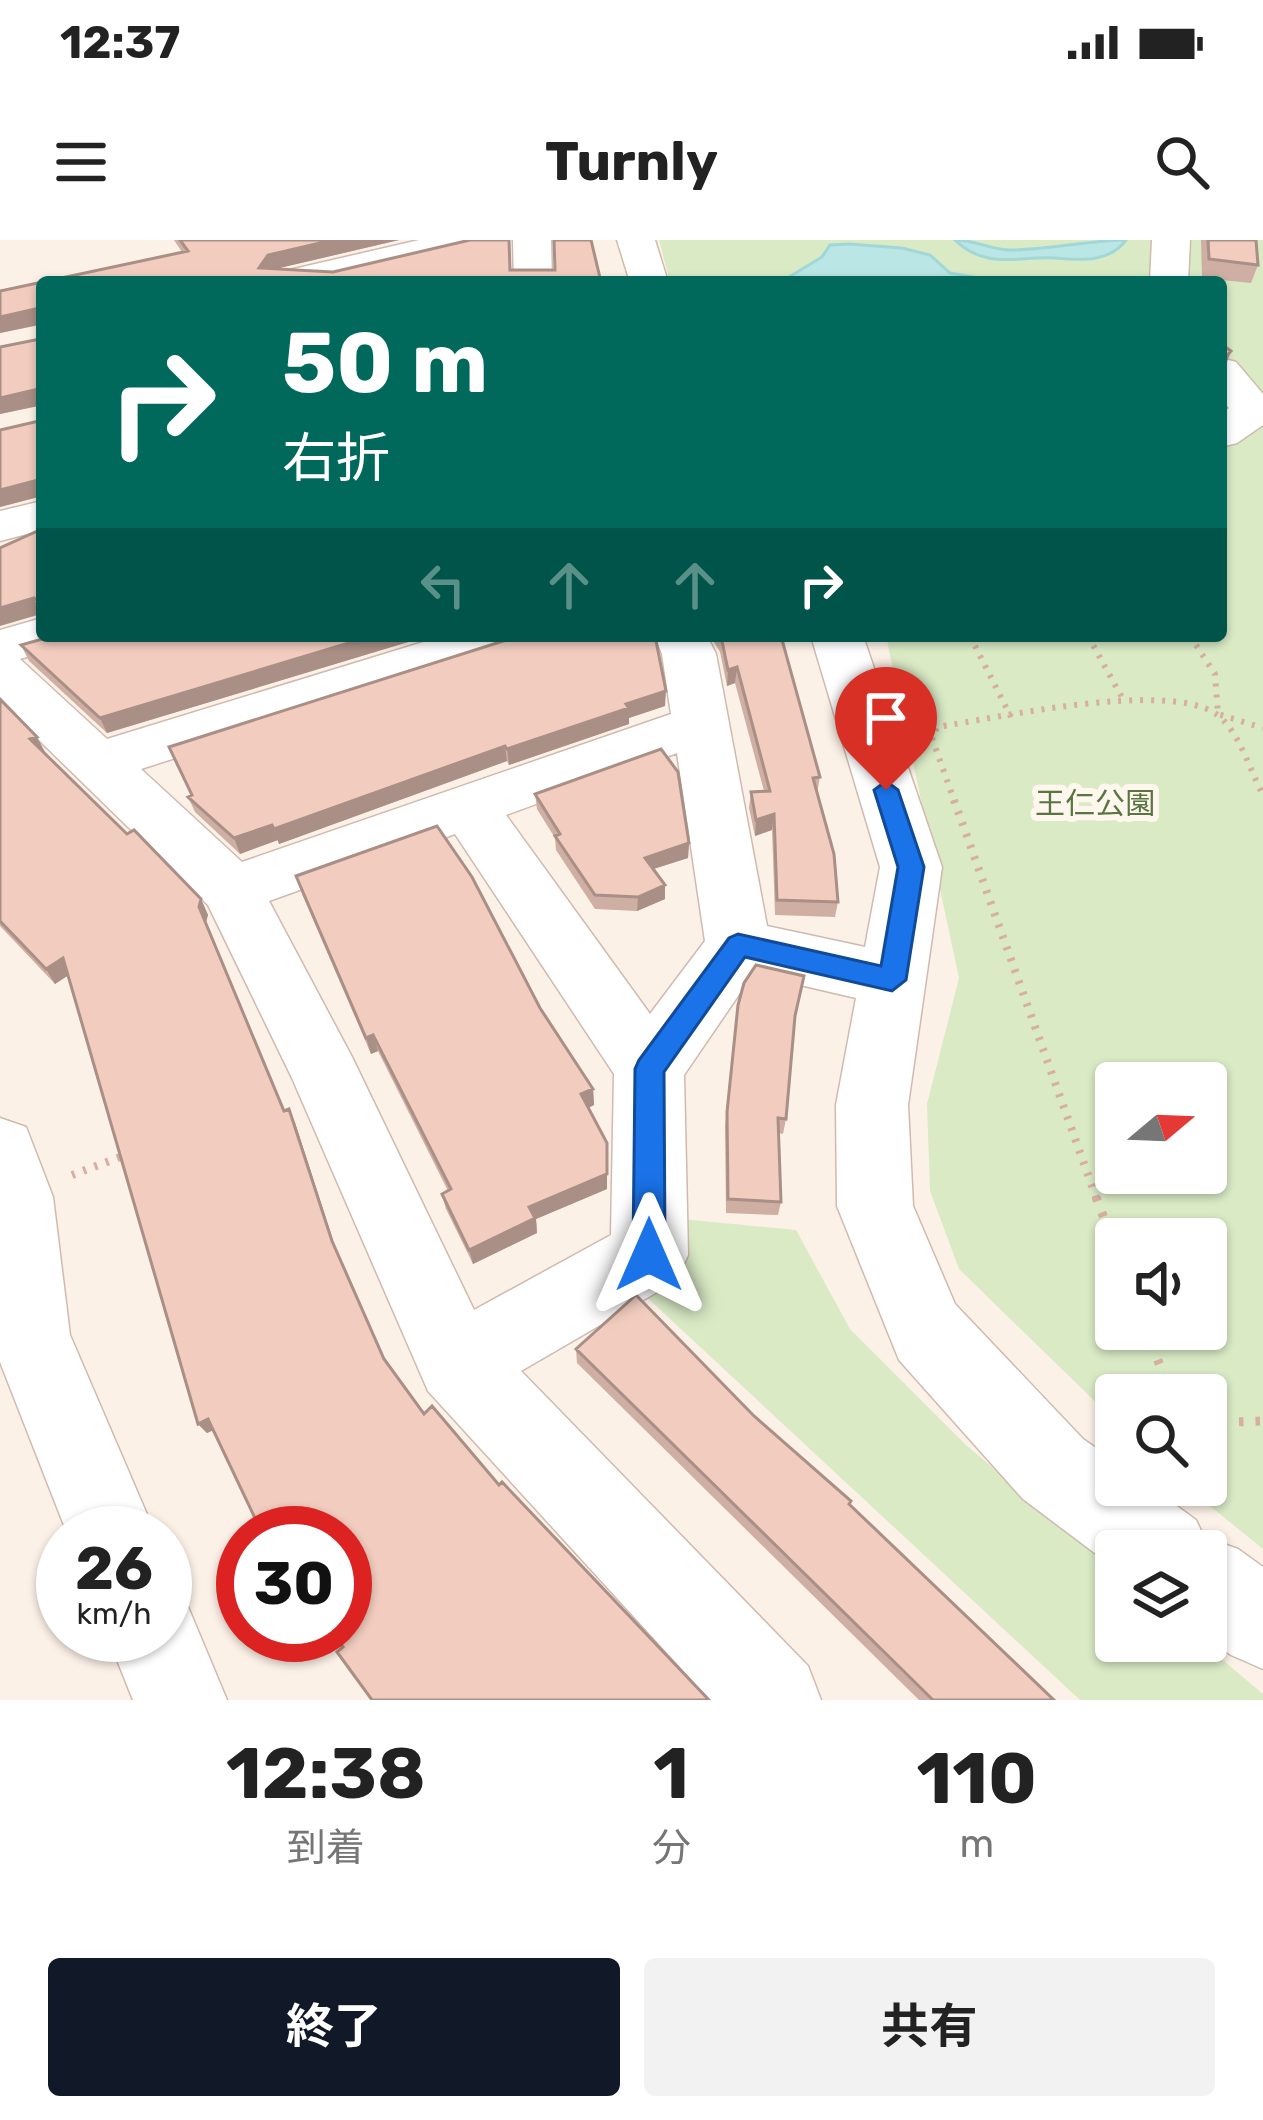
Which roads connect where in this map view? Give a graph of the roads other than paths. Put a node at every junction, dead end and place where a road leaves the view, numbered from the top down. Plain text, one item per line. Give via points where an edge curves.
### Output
1 (467, 240) edge
2 (532, 240) edge
3 (636, 240) edge
4 (1171, 240) edge
5 (312, 276) edge
6 (533, 276) edge
7 (647, 276) edge
8 (1168, 276) edge
9 (1227, 378) edge
10 (1227, 430) edge
11 (36, 517) edge
12 (0, 526) edge
13 (36, 637) edge
14 (481, 642) edge
15 (684, 642) edge
16 (839, 642) edge
17 (0, 647) edge
18 (0, 671) edge
19 (700, 724) junction
20 (96, 763) junction
21 (467, 805) junction
22 (232, 890) junction
23 (738, 945) junction
24 (892, 980) junction
25 (649, 1069) junction
26 (7, 1173) edge
27 (457, 1363) junction
28 (100, 1506) edge
29 (1136, 1530) edge
30 (1227, 1596) edge
31 (1263, 1623) edge
32 (164, 1662) edge
33 (180, 1700) edge
34 (774, 1700) edge

1 - 5 street
2 - 6 street
3 - 7 street
4 - 8 street
9 - 10 street via 1254,411
11 - 12 street
13 - 17 street
14 - 20 street
15 - 19 street
16 - 24 street via 911,867
18 - 20 street
19 - 21 street
19 - 23 street
20 - 22 street
21 - 22 street
21 - 25 street
22 - 27 street
23 - 24 street
23 - 25 street
24 - 29 street via 872,1105 875,1206 928,1332 1053,1469
25 - 27 street via 649,1255
26 - 28 street via 30,1336
27 - 34 street
30 - 31 street
32 - 33 street

